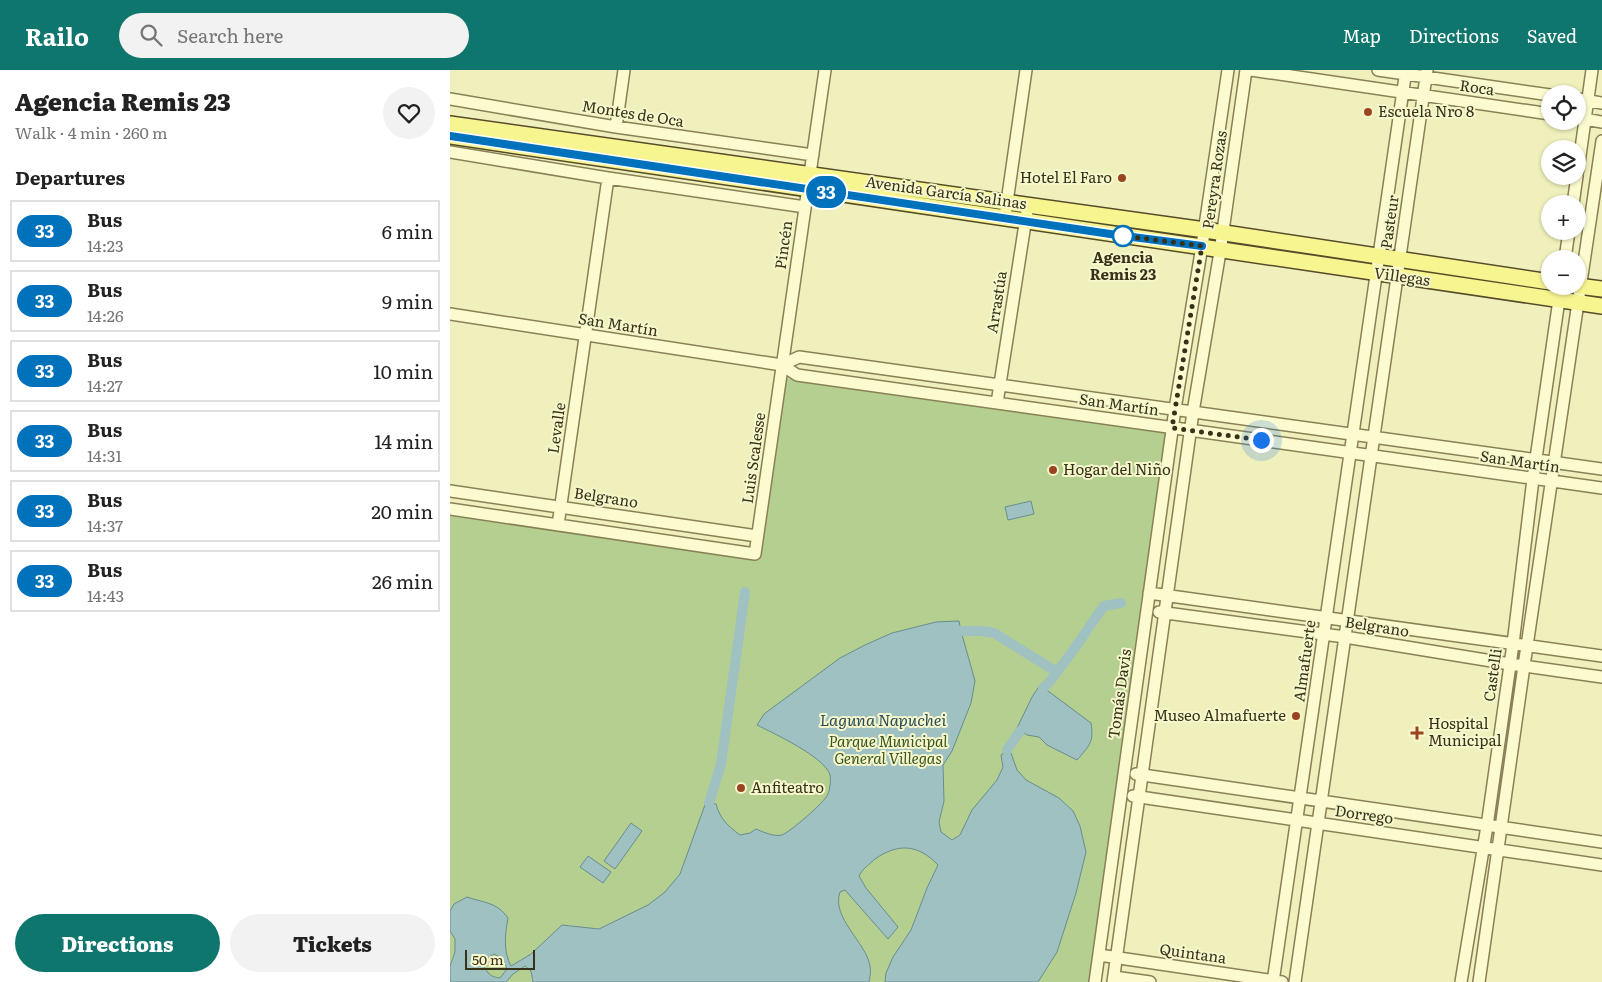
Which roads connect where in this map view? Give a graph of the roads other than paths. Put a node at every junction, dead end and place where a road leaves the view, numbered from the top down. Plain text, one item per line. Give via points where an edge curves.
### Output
1 (624, 70) edge
2 (825, 70) edge
3 (1026, 70) edge
4 (1228, 70) edge
5 (1246, 70) edge
6 (1251, 70) edge
7 (1378, 70) edge
8 (1592, 70) edge
9 (1406, 72) edge
10 (1427, 74) edge
11 (1586, 90) edge
12 (1403, 92) junction
13 (1541, 93) edge
14 (1424, 95) junction
15 (450, 99) edge
16 (1586, 100) edge
17 (1602, 103) edge
18 (1541, 113) edge
19 (1586, 120) edge
20 (1602, 122) edge
21 (450, 124) edge
22 (616, 127) junction
23 (450, 136) edge
24 (1602, 141) edge
25 (450, 152) edge
26 (812, 155) junction
27 (810, 174) junction
28 (608, 178) junction
29 (808, 190) junction
30 (1007, 202) junction
31 (1028, 205) junction
32 (805, 207) junction
33 (1005, 219) junction
34 (1025, 222) junction
35 (1205, 230) junction
36 (1222, 232) junction
37 (1202, 246) junction
38 (1220, 249) junction
39 (1585, 250) edge
40 (1379, 257) junction
41 (1400, 260) junction
42 (1376, 273) junction
43 (1398, 276) junction
44 (1541, 281) edge
45 (1586, 287) edge
46 (1602, 289) edge
47 (1541, 291) edge
48 (1560, 295) edge
49 (1564, 295) edge
50 (1578, 295) edge
51 (1578, 303) junction
52 (1602, 306) edge
53 (450, 314) edge
54 (586, 335) junction
55 (782, 365) junction
56 (1000, 385) junction
57 (997, 403) junction
58 (1175, 409) junction
59 (1193, 412) junction
60 (1172, 428) junction
61 (1190, 430) junction
62 (1353, 434) junction
63 (1374, 437) junction
64 (1350, 453) junction
65 (1372, 456) junction
66 (1536, 460) junction
67 (1555, 462) junction
68 (1602, 469) edge
69 (1533, 479) junction
70 (1552, 482) junction
71 (1602, 488) edge
72 (450, 491) edge
73 (561, 506) junction
74 (450, 510) edge
75 (558, 525) junction
76 (757, 536) junction
77 (1150, 593) junction
78 (1167, 596) junction
79 (1147, 610) junction
80 (1165, 612) junction
81 (1326, 617) junction
82 (1348, 620) junction
83 (1324, 634) junction
84 (1345, 637) junction
85 (1513, 644) junction
86 (1527, 645) junction
87 (1602, 656) edge
88 (1510, 664) junction
89 (1524, 666) junction
90 (1602, 677) edge
91 (1124, 772) junction
92 (1142, 775) junction
93 (1121, 794) junction
94 (1139, 797) junction
95 (1300, 798) junction
96 (1322, 801) junction
97 (1297, 820) junction
98 (1318, 823) junction
99 (1487, 826) junction
100 (1502, 828) junction
101 (1602, 842) edge
102 (1484, 847) junction
103 (1498, 850) junction
104 (1602, 865) edge
105 (1099, 955) junction
106 (1117, 958) junction
107 (1114, 979) edge
108 (1095, 982) edge
109 (1150, 982) edge
110 (1276, 982) edge
111 (1296, 982) edge
112 (1461, 982) edge
113 (1479, 982) edge

1 - 22 street
2 - 26 street, Pincén
3 - 30 street
4 - 35 street, Pereyra Rozas
5 - 36 street, Pereyra Rozas
6 - 12 street, Roca
7 - 9 street, Roca
8 - 11 street
9 - 10 street, Roca
9 - 12 street, Pasteur
10 - 13 street, Roca
10 - 14 street, Pasteur
12 - 14 street, Roca
12 - 40 street, Pasteur
14 - 18 street, Roca
14 - 41 street, Pasteur
15 - 22 street, Montes de Oca
16 - 17 street
19 - 20 street
21 - 27 main road, Avenida García Salinas
22 - 26 street, Montes de Oca
23 - 29 main road, Avenida García Salinas
24 - 39 street, Castelli
25 - 28 street
26 - 27 street, Pincén
27 - 29 street, Pincén
27 - 30 main road, Avenida García Salinas
28 - 32 street
28 - 54 street, Levalle
29 - 32 street, Pincén
29 - 33 main road, Avenida García Salinas
30 - 31 main road, Avenida García Salinas
30 - 33 street
31 - 34 street, Arrastúa
31 - 35 main road, Avenida García Salinas
32 - 55 street, Pincén
33 - 34 main road, Avenida García Salinas
34 - 37 main road, Avenida García Salinas
34 - 56 street, Arrastúa
35 - 36 main road, Villegas
35 - 37 street, Pereyra Rozas
36 - 38 street, Pereyra Rozas
36 - 40 main road, Villegas
37 - 38 main road, Villegas
37 - 58 street, Pereyra Rozas
38 - 42 main road, Villegas
38 - 59 street, Pereyra Rozas
40 - 41 main road, Villegas
40 - 42 street, Pasteur
41 - 43 street, Pasteur
41 - 44 main road, Villegas
42 - 43 main road, Villegas
42 - 62 street, Pasteur
43 - 47 main road, Villegas
43 - 63 street, Pasteur
45 - 46 main road
48 - 66 street, Castelli
49 - 51 main road, Villegas
50 - 51 street, Castelli
51 - 52 main road, Villegas
51 - 67 street, Castelli
53 - 54 street, San Martín
54 - 55 street, San Martín
54 - 73 street, Levalle
55 - 56 street, San Martín via 800,357
55 - 57 street, San Martín via 797,375
55 - 76 street, Luis Scalesse
56 - 57 street, Arrastúa
56 - 58 street, San Martín
57 - 60 street, San Martín
58 - 59 street, San Martín
58 - 60 street, Tomás Davis
59 - 61 street
59 - 62 street, San Martín
60 - 61 street, San Martín
60 - 77 street, Tomás Davis
61 - 64 street, San Martín
61 - 78 street
62 - 63 street, San Martín
62 - 64 street, Almafuerte
63 - 65 street
63 - 66 street, San Martín
64 - 65 street, San Martín
64 - 81 street, Almafuerte
65 - 69 street, San Martín
65 - 82 street
66 - 67 street, San Martín
66 - 69 street, Castelli
67 - 68 street, San Martín
67 - 70 street, Castelli
69 - 70 street, San Martín
69 - 85 street, Castelli
70 - 71 street, San Martín
70 - 86 street, Castelli
72 - 73 street, Belgrano
73 - 75 street, Levalle
73 - 76 street, Belgrano
74 - 75 street
75 - 76 street, Luis Scalesse via 755,554
77 - 78 street, Belgrano
77 - 79 street, Tomás Davis
78 - 80 street
78 - 81 street, Belgrano
79 - 80 street, Belgrano
79 - 91 street, Tomás Davis
80 - 83 street, Belgrano
80 - 92 street
81 - 82 street, Belgrano
81 - 83 street, Almafuerte
82 - 84 street
82 - 85 street, Belgrano
83 - 84 street, Belgrano
83 - 95 street, Almafuerte
84 - 88 street, Belgrano
84 - 96 street
85 - 86 street, Belgrano
85 - 88 street, Castelli
86 - 87 street, Belgrano
86 - 89 street, Castelli
88 - 89 street, Belgrano
88 - 99 street, Castelli
89 - 90 street, Belgrano
89 - 100 street, Castelli
91 - 92 street, Dorrego
91 - 93 street, Tomás Davis
92 - 94 street
92 - 95 street, Dorrego
93 - 94 street, Dorrego
93 - 105 street, Tomás Davis
94 - 97 street, Dorrego
94 - 106 street
95 - 96 street, Dorrego
95 - 97 street, Almafuerte
96 - 98 street
96 - 99 street, Dorrego
97 - 98 street, Dorrego
97 - 110 street, Almafuerte
98 - 102 street, Dorrego
98 - 111 street
99 - 100 street, Dorrego
99 - 102 street, Castelli
100 - 101 street, Dorrego
100 - 103 street, Castelli
102 - 103 street, Dorrego
102 - 112 street, Castelli
103 - 104 street, Dorrego
103 - 113 street, Castelli
105 - 106 street, Quintana
105 - 108 street, Tomás Davis
106 - 107 street
106 - 110 street, Quintana
107 - 109 street

